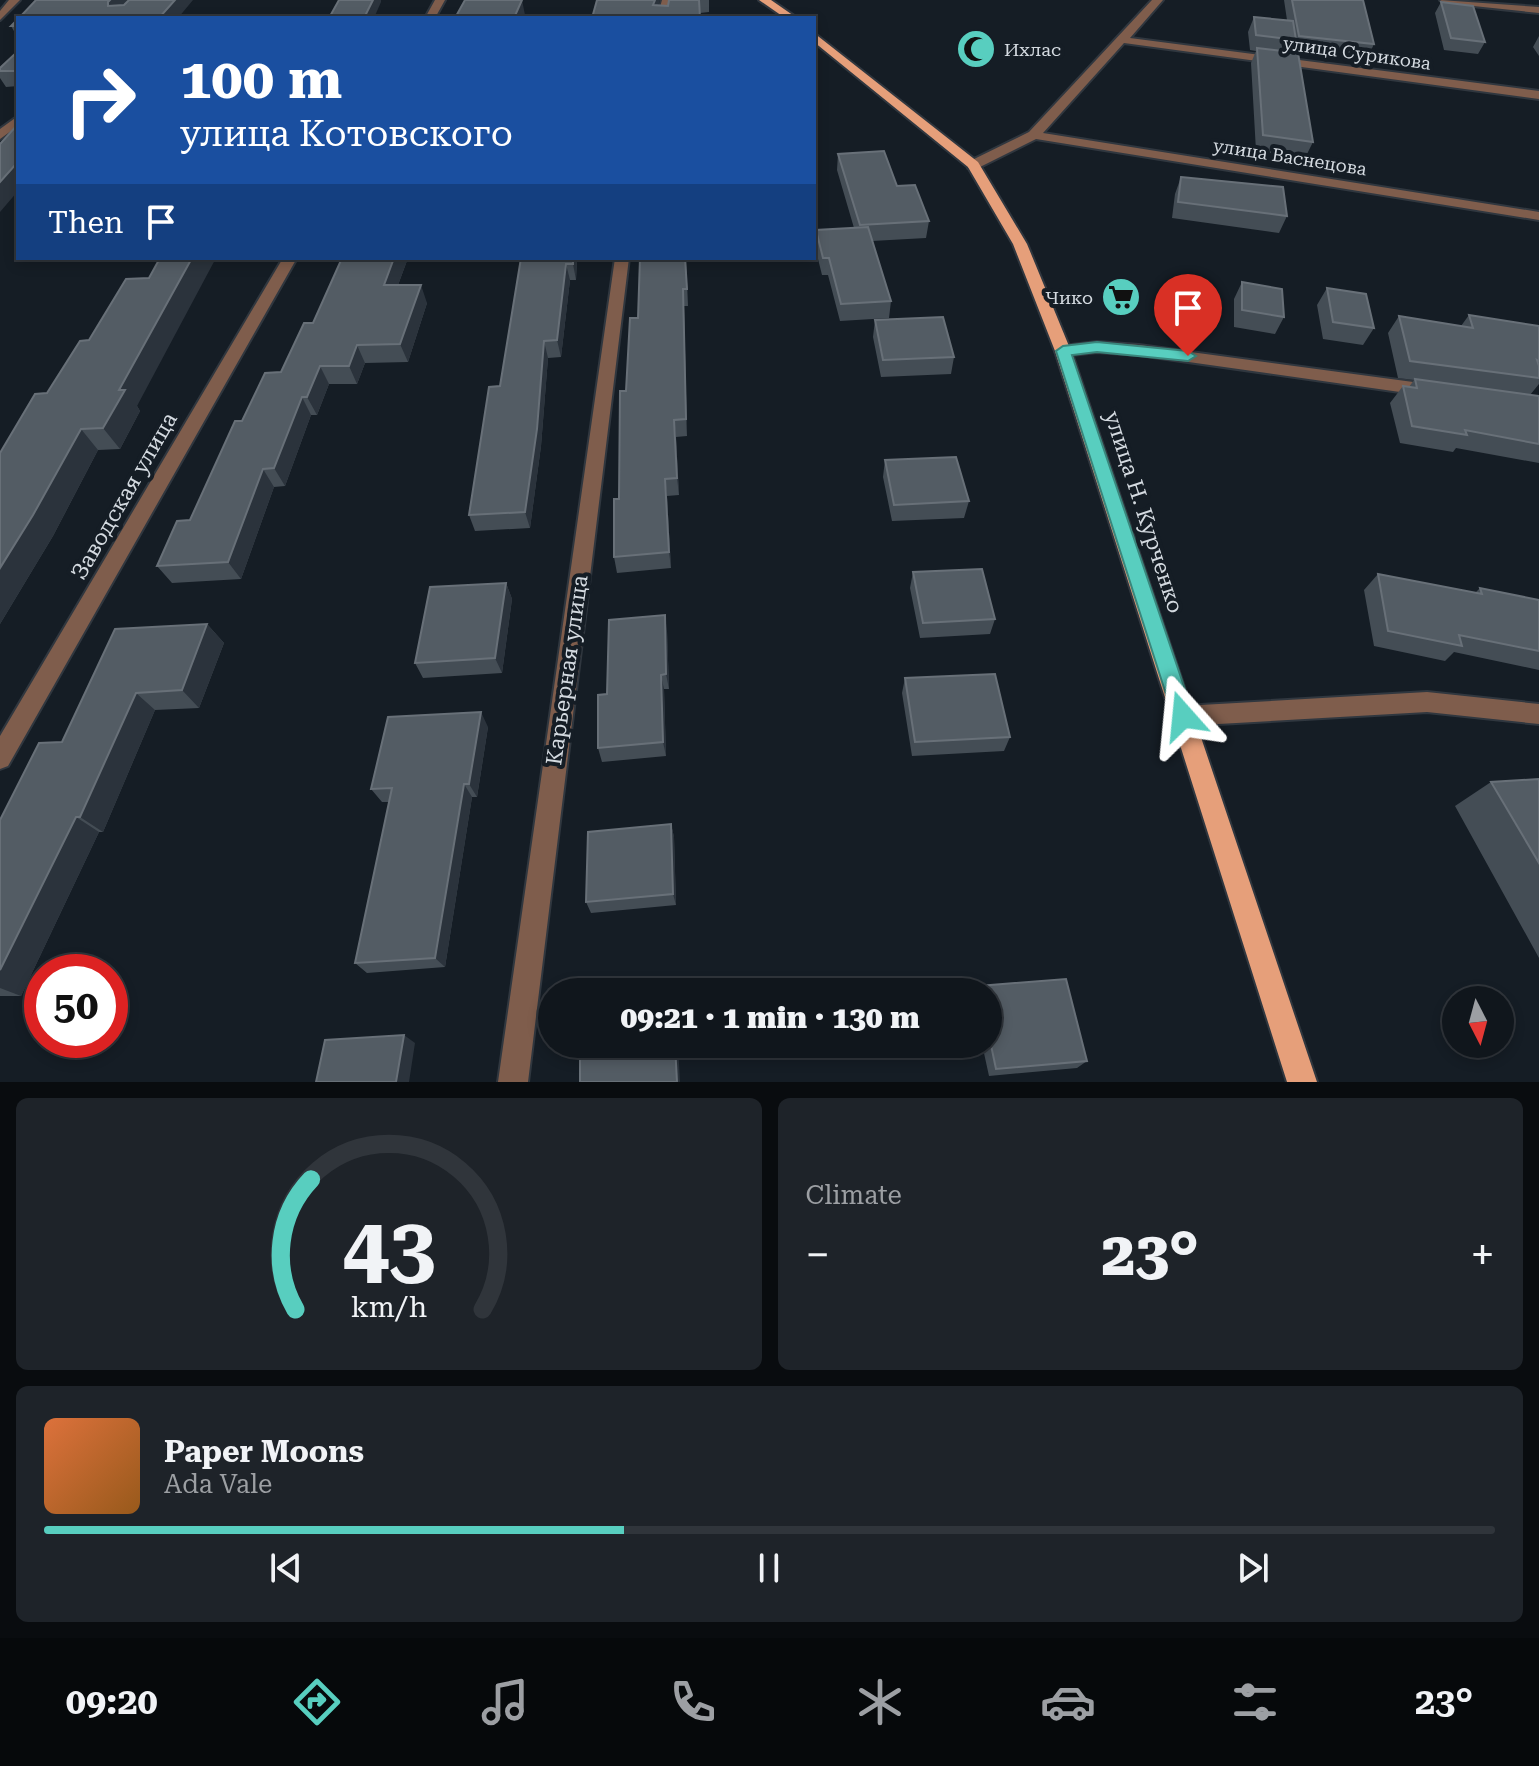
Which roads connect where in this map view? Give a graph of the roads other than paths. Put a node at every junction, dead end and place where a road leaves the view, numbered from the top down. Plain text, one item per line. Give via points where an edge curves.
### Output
1 (15, 0) edge
2 (764, 0) edge
3 (1158, 0) edge
4 (1445, 0) edge
5 (1539, 10) edge
6 (789, 16) edge
7 (0, 17) edge
8 (816, 38) edge
9 (1123, 40) junction
10 (1539, 95) edge
11 (16, 122) edge
12 (0, 135) edge
13 (1034, 135) junction
14 (973, 165) junction
15 (1539, 216) edge
16 (289, 260) edge
17 (622, 260) edge
18 (1063, 351) junction
19 (1442, 392) edge
20 (1539, 714) edge
21 (1183, 716) junction
22 (0, 758) edge
23 (513, 1082) edge
24 (1302, 1082) edge

1 - 7 street
2 - 6 main road
3 - 9 street
4 - 5 street
8 - 14 main road, улица Н. Курченко
9 - 10 street, улица Сурикова
9 - 13 street
11 - 12 street
13 - 14 street
13 - 15 street, улица Васнецова
14 - 18 main road, улица Н. Курченко via 1020,244
16 - 22 street, Заводская улица
17 - 23 street, Карьерная улица
18 - 19 street via 1139,350
18 - 21 main road, улица Н. Курченко
20 - 21 street via 1427,702
21 - 24 main road, улица Н. Курченко

